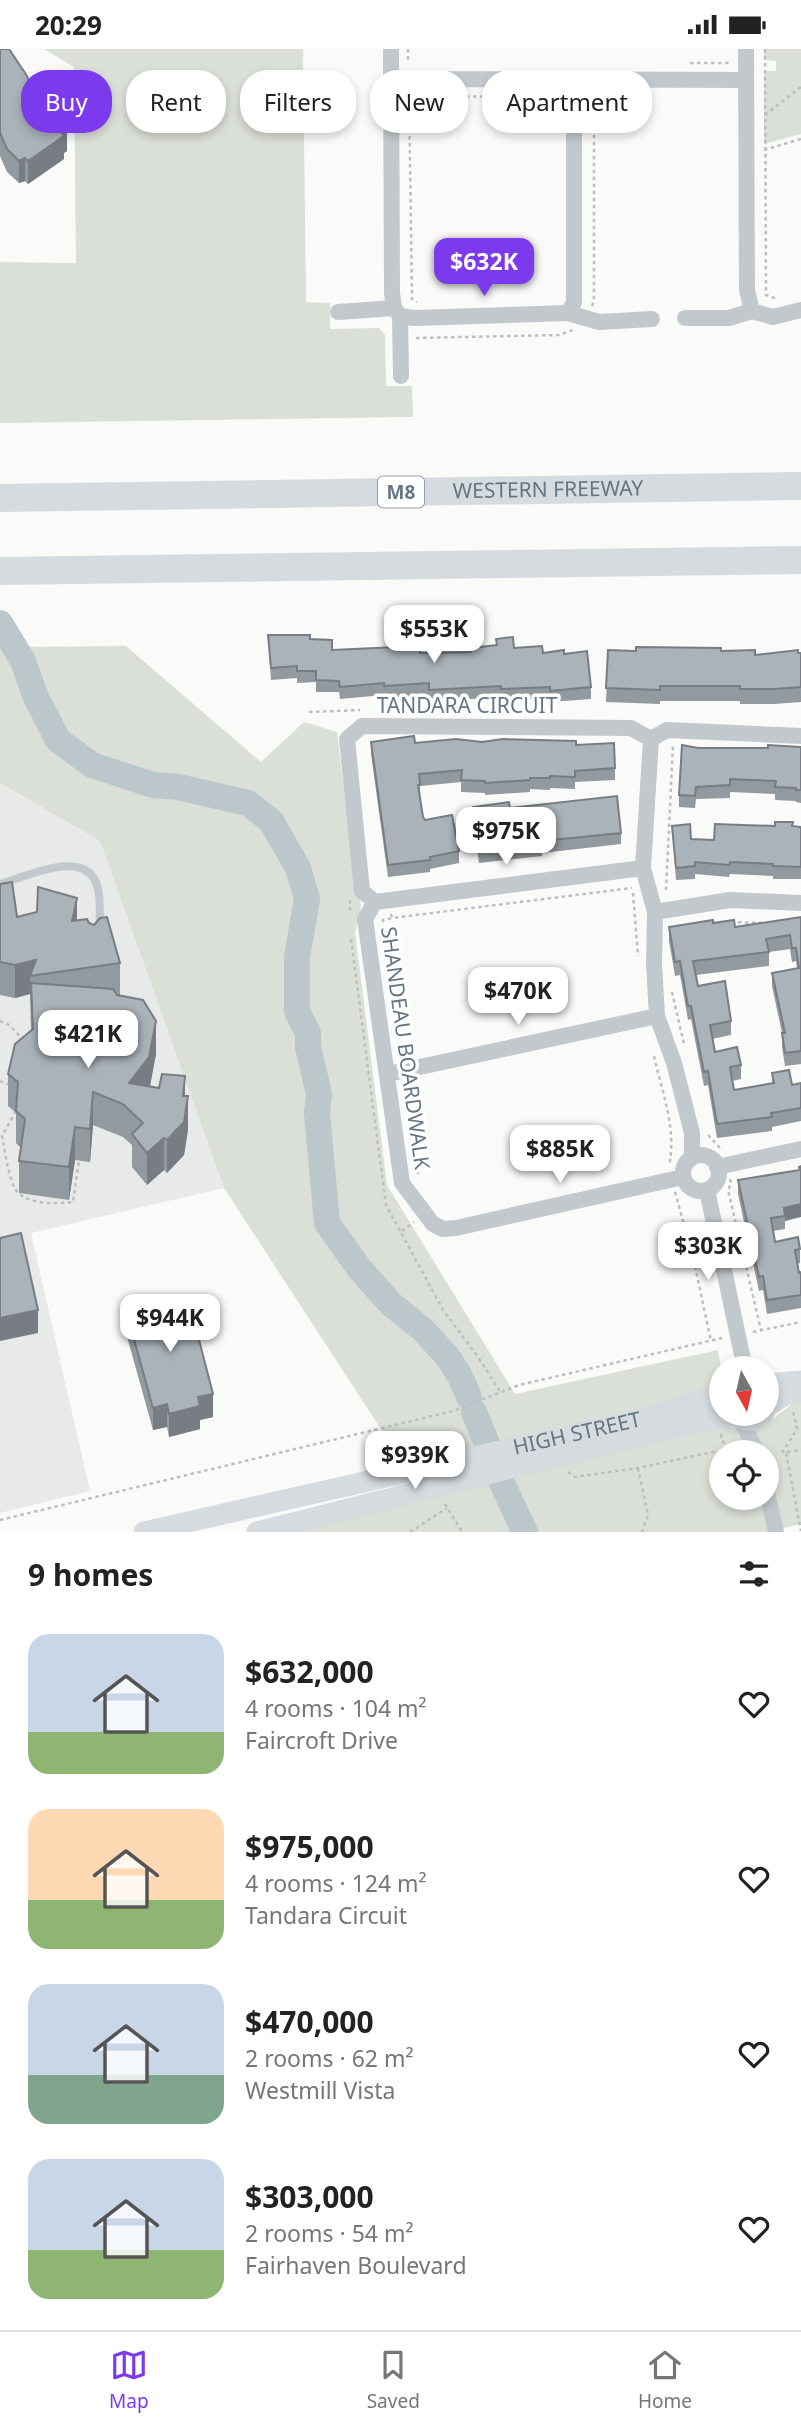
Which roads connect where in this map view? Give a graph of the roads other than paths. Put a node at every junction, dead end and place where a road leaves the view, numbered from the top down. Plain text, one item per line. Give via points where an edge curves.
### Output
1 (391, 49) edge
2 (746, 49) edge
3 (391, 70) edge
4 (652, 79) edge
5 (746, 80) junction
6 (391, 133) edge
7 (574, 133) edge
8 (801, 310) edge
9 (752, 311) junction
10 (338, 312) dead end
11 (397, 312) junction
12 (576, 315) junction
13 (685, 318) dead end
14 (652, 319) dead end
15 (401, 376) dead end
16 (801, 486) edge
17 (0, 498) edge
18 (801, 560) edge
19 (0, 571) edge
20 (801, 736) edge
21 (651, 739) junction
22 (643, 869) junction
23 (0, 884) edge
24 (374, 902) junction
25 (801, 903) edge
26 (661, 911) junction
27 (96, 941) edge
28 (657, 1016) junction
29 (387, 1074) junction
30 (801, 1149) edge
31 (692, 1157) junction
32 (723, 1166) junction
33 (683, 1177) junction
34 (707, 1190) junction
35 (742, 1356) edge
36 (801, 1381) edge
37 (801, 1392) edge
38 (779, 1394) edge
39 (709, 1397) edge
40 (779, 1398) edge
41 (709, 1419) edge
42 (771, 1510) edge
43 (144, 1532) edge
44 (257, 1532) edge
45 (776, 1532) edge

1 - 3 street
2 - 5 street
4 - 5 street
5 - 9 street via 747,290
6 - 11 street via 392,293
7 - 12 street
8 - 9 street via 774,317
9 - 13 street via 729,318
10 - 11 street
11 - 12 street via 440,317
11 - 15 street
12 - 14 street via 599,322
16 - 17 highway, WESTERN FREEWAY / M8
18 - 19 highway
20 - 21 street via 667,730
21 - 22 street
21 - 24 street, TANDARA CIRCUIT via 631,727 362,726 347,739 362,891
22 - 24 street
22 - 26 street
23 - 27 lane via 44,869 83,869 98,886 104,933
24 - 29 street, SHANDEAU BOARDWALK via 365,919
25 - 26 street via 730,900
26 - 28 street via 654,964
28 - 29 street
28 - 31 street via 692,1133
29 - 33 street, SHANDEAU BOARDWALK via 402,1182 433,1224 443,1229
30 - 32 street
31 - 32 street via 705,1156
31 - 33 street via 685,1164
32 - 34 street
33 - 34 street via 690,1188
34 - 35 street
36 - 38 main road, HIGH STREET
37 - 40 main road, HIGH STREET
39 - 43 main road, HIGH STREET via 650,1417
41 - 44 main road, HIGH STREET
42 - 45 street

